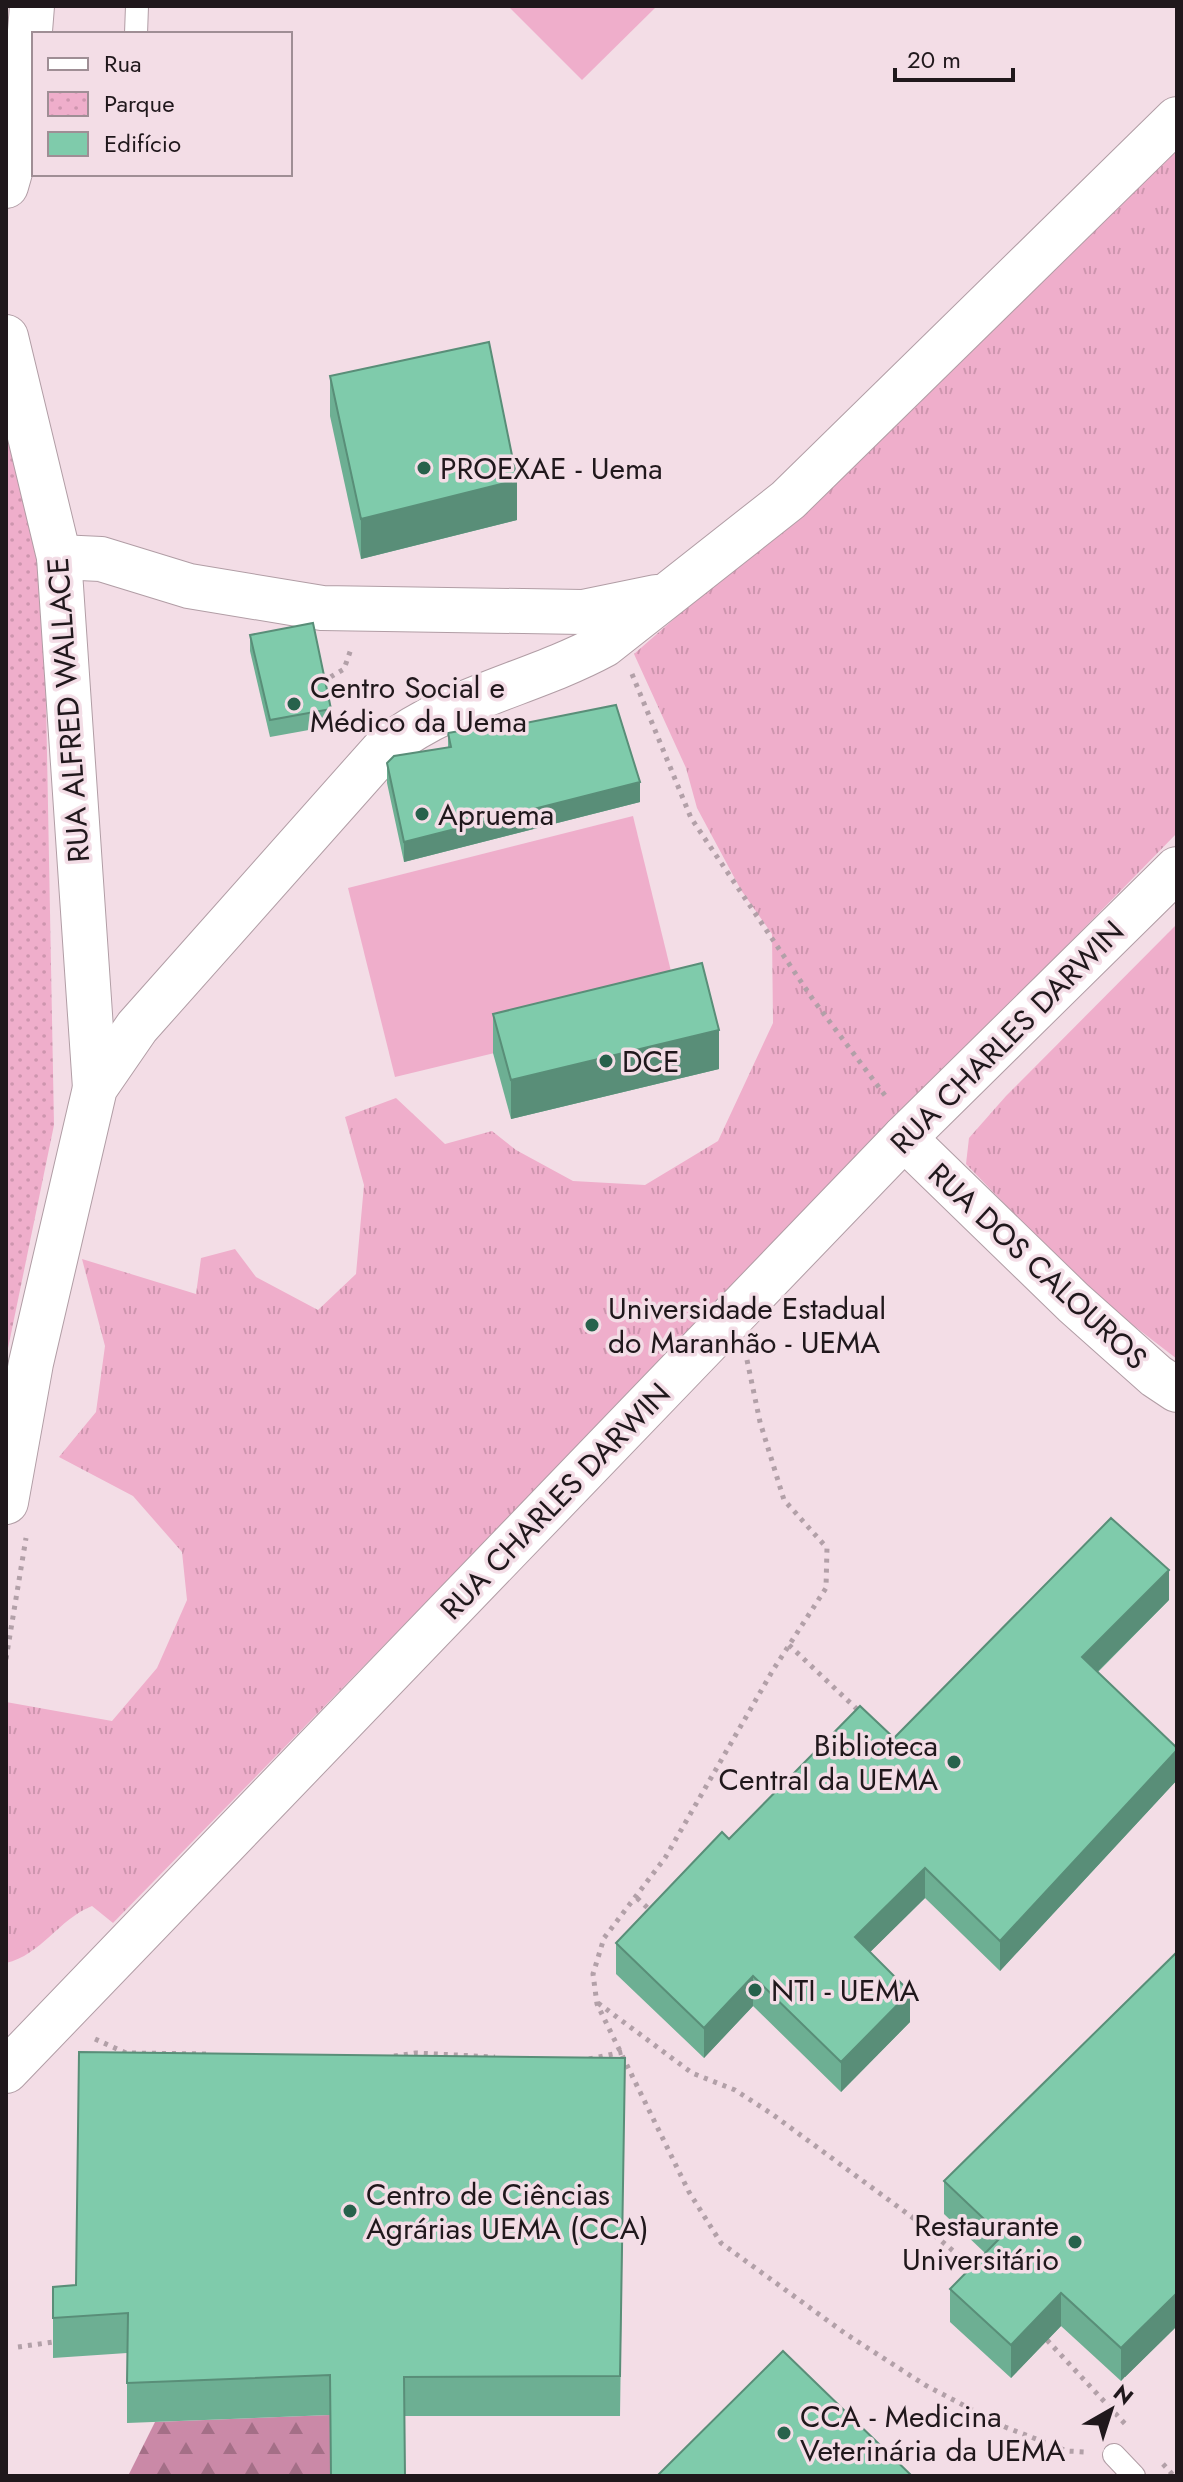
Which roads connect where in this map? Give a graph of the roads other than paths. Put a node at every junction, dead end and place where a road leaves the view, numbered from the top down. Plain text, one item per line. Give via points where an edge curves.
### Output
1 (32, 6) edge
2 (137, 6) edge
3 (136, 32) edge
4 (1177, 119) edge
5 (28, 128) edge
6 (6, 186) edge
7 (6, 337) edge
8 (59, 557) junction
9 (670, 593) junction
10 (1177, 869) edge
11 (95, 1088) junction
12 (898, 1121) junction
13 (1177, 1390) edge
14 (17, 1518) edge
15 (6, 2071) edge
16 (1114, 2455) road end
17 (1134, 2476) edge

1 - 5 street
2 - 3 lane
4 - 9 street via 788,500
5 - 6 street
7 - 8 street, RUA ALFRED WALLACE
8 - 9 street via 101,559 189,586 322,608 583,612
8 - 11 street, RUA ALFRED WALLACE
9 - 11 street via 593,651 474,696 384,749 137,1027
10 - 12 street, RUA CHARLES DARWIN
11 - 14 street via 31,1363
12 - 13 street, RUA DOS CALOUROS via 1074,1303
12 - 15 street, RUA CHARLES DARWIN
16 - 17 lane

